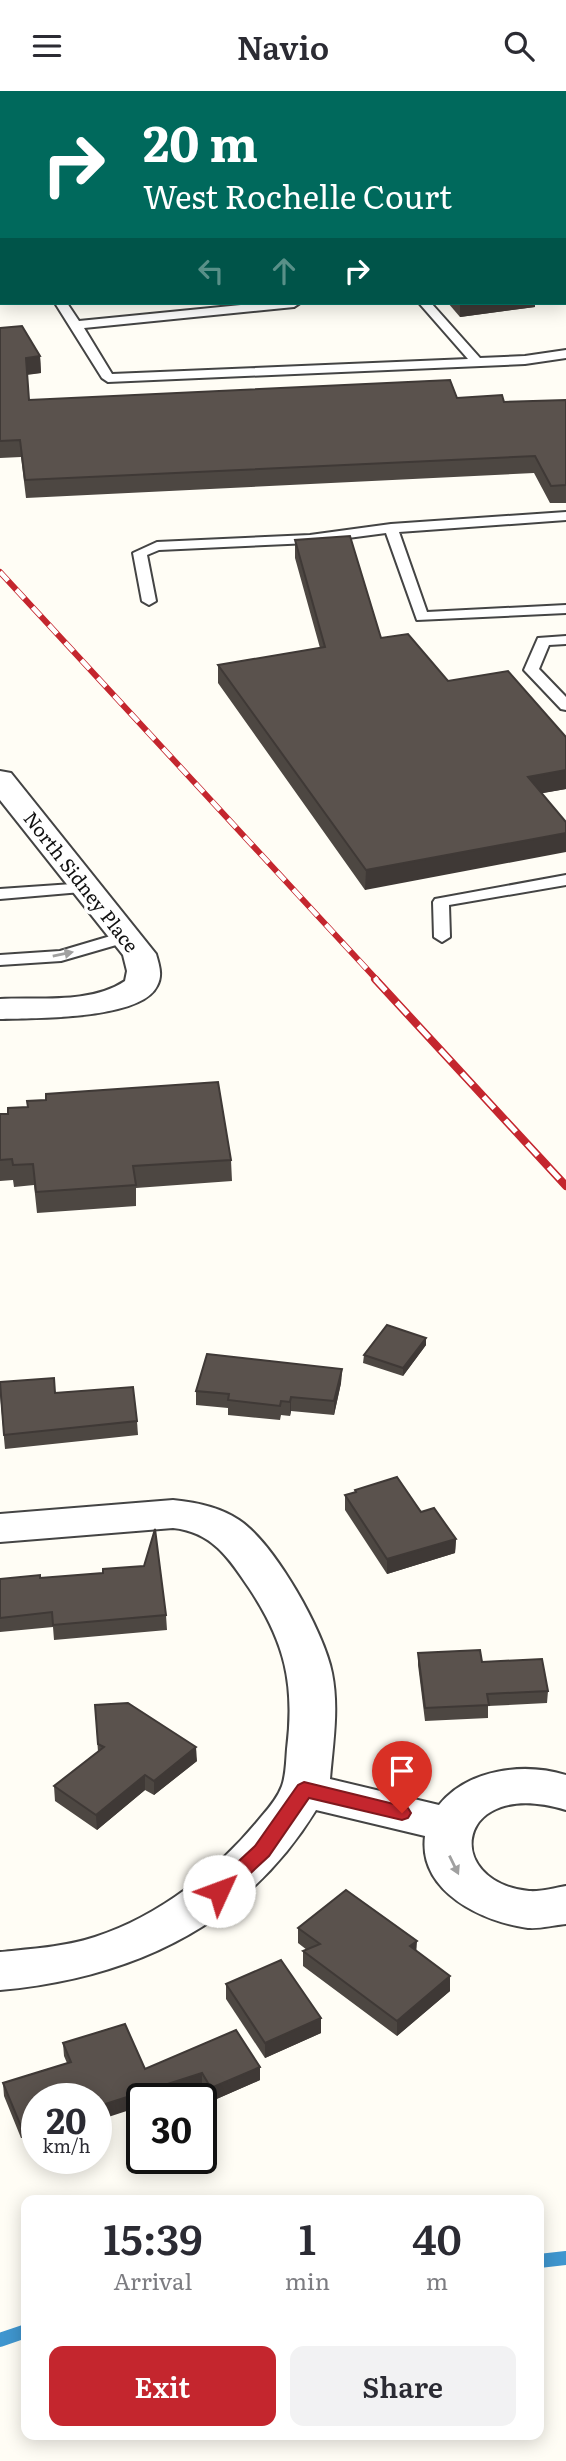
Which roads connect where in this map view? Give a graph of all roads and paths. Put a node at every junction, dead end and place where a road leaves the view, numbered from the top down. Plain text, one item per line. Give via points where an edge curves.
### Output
1 (62, 305) edge
2 (274, 305) edge
3 (427, 305) edge
4 (76, 325) junction
5 (566, 354) edge
6 (477, 362) junction
7 (566, 516) edge
8 (391, 528) junction
9 (149, 601) dead end
10 (566, 609) edge
11 (566, 640) edge
12 (566, 706) edge
13 (0, 781) edge
14 (566, 880) edge
15 (87, 888) junction
16 (0, 894) edge
17 (124, 937) junction
18 (442, 937) dead end
19 (0, 960) edge
20 (0, 1009) edge
21 (0, 1528) edge
22 (304, 1790) junction
23 (566, 1793) edge
24 (450, 1825) junction
25 (566, 1905) edge
26 (0, 1971) edge

1 - 4 lane
2 - 4 lane
3 - 6 lane
4 - 6 lane via 108,378
5 - 6 lane
7 - 8 lane
8 - 9 lane via 310,539 157,546 139,553
8 - 10 lane via 422,617
11 - 12 lane via 543,641 531,670
13 - 15 street, North Sidney Place
14 - 18 lane via 441,902
15 - 16 lane
15 - 17 street, North Sidney Place
19 -> 17 lane via 61,956
17 - 20 street, North Sidney Place via 143,964 143,980 137,989 106,1002
21 - 22 street via 173,1514 210,1520 236,1538 296,1631 307,1659 314,1729
22 - 24 street
22 - 26 street via 262,1851 219,1891 163,1926 106,1953
23 - 24 street via 535,1785 508,1786 483,1793 463,1807
24 -> 25 street via 446,1844 451,1864 464,1883 485,1898 537,1910

